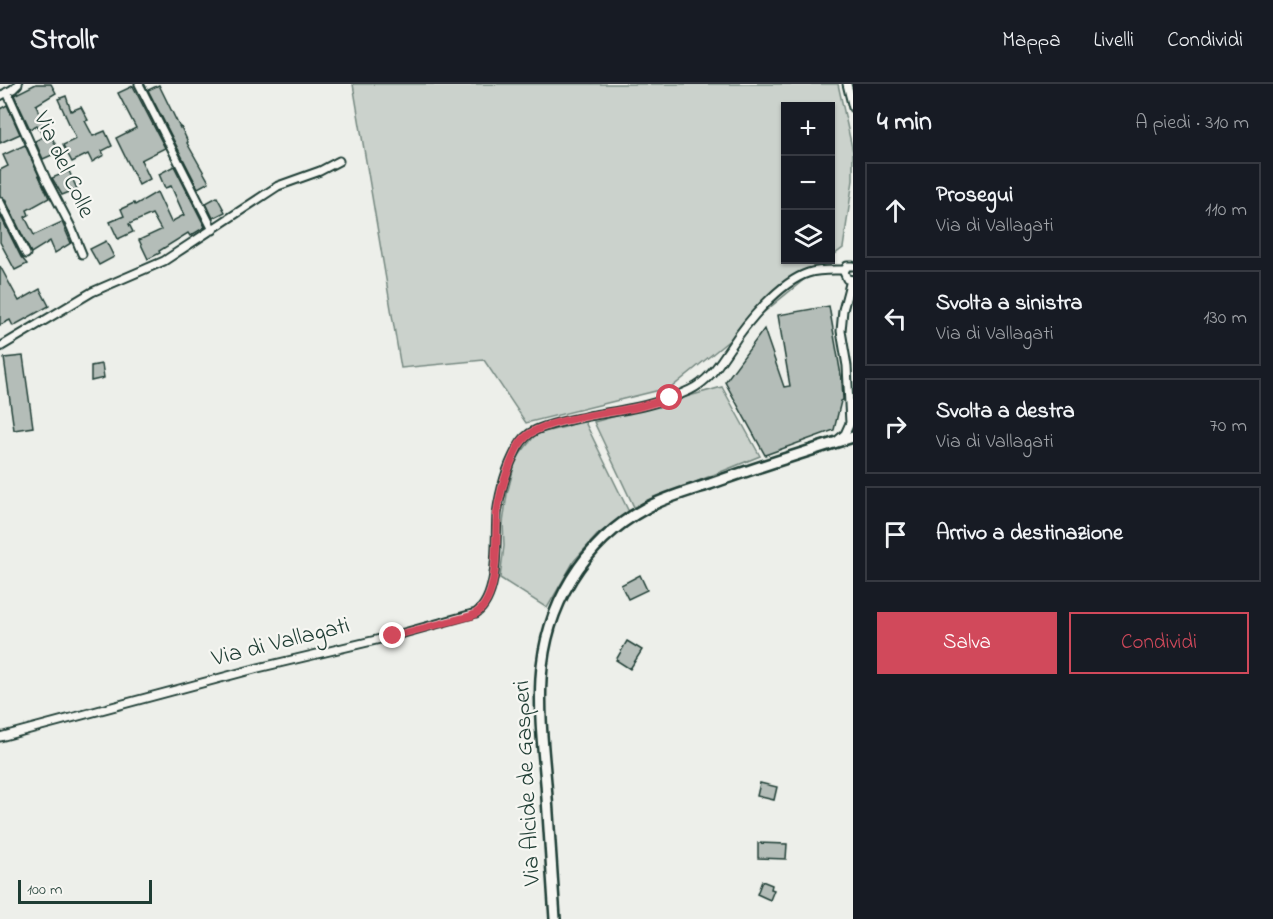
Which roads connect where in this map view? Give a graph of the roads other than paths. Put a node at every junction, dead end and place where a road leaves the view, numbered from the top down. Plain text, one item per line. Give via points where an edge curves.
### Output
1 (18, 84) edge
2 (139, 84) edge
3 (847, 84) edge
4 (4, 94) edge
5 (853, 108) edge
6 (339, 161) dead end
7 (0, 202) edge
8 (213, 230) junction
9 (26, 254) dead end
10 (82, 254) dead end
11 (853, 266) edge
12 (844, 270) junction
13 (852, 280) edge
14 (0, 347) edge
15 (847, 366) junction
16 (853, 380) edge
17 (852, 424) edge
18 (853, 437) edge
19 (837, 442) junction
20 (0, 738) edge
21 (555, 919) edge

1 - 4 street
2 - 8 street
3 - 5 street
4 - 10 street, Via del Colle
6 - 8 street via 278,186
7 - 9 street
8 - 14 street via 165,261 92,292
11 - 12 street
12 - 13 street via 845,277
12 - 20 street, Via di Vallagati via 811,272 784,286 752,318 712,374 691,390 638,407 567,421 526,436 515,452 501,490 493,586 486,604 476,614
13 - 15 street via 842,324
15 - 16 street
15 - 17 street
17 - 19 street
18 - 19 street, Via Alcide de Gasperi
19 - 21 street, Via Alcide de Gasperi via 644,509 601,541 568,584 550,627 541,676

